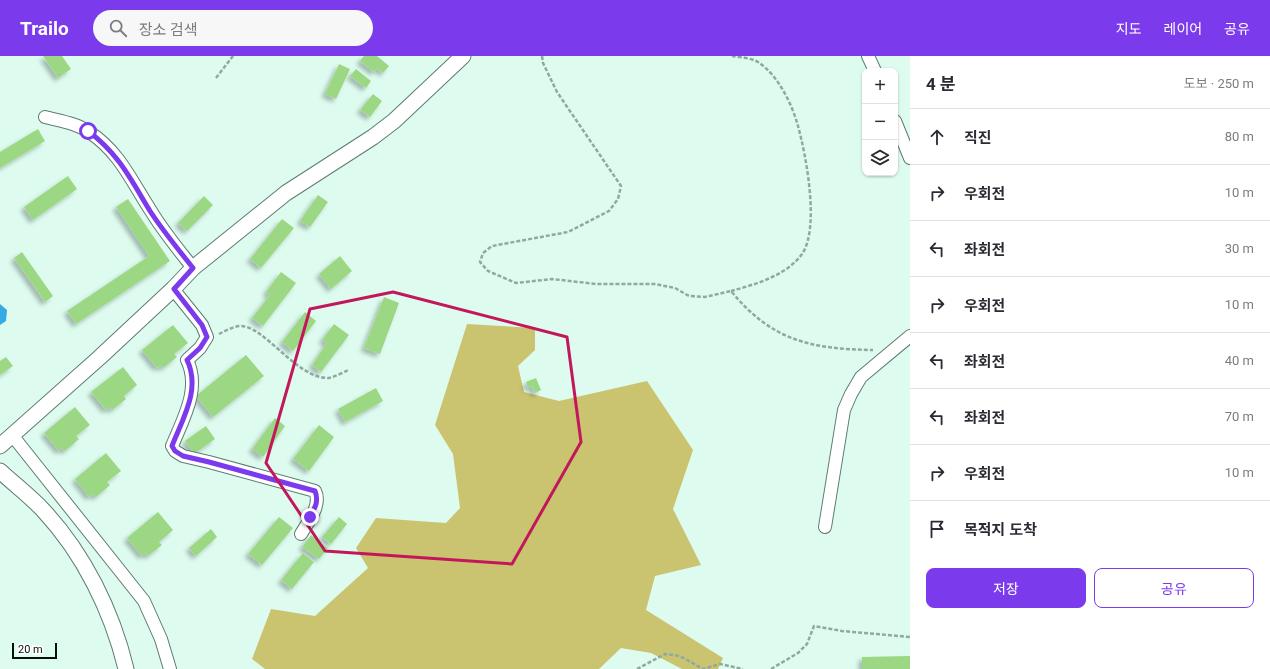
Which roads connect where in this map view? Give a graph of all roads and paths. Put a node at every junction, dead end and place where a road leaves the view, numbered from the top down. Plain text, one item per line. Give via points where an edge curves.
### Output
1 (233, 56) edge
2 (463, 56) edge
3 (542, 56) edge
4 (732, 56) edge
5 (868, 56) edge
6 (874, 68) edge
7 (216, 78) dead end
8 (45, 117) dead end
9 (898, 128) edge
10 (910, 158) edge
11 (193, 268) junction
12 (174, 289) junction
13 (731, 291) junction
14 (910, 336) edge
15 (207, 337) junction
16 (893, 349) junction
17 (349, 370) dead end
18 (12, 435) junction
19 (0, 446) edge
20 (0, 471) edge
21 (825, 527) dead end
22 (301, 534) dead end
23 (910, 637) edge
24 (126, 669) edge
25 (170, 669) edge
26 (637, 669) edge
27 (743, 669) edge
28 (771, 669) edge

1 - 7 path
2 - 11 street via 394,121 286,193
3 - 13 path via 557,92 621,186 618,199 608,211 568,232 492,246 483,253 480,262 488,271 516,282 552,279 596,284 655,284 675,288 689,296 705,297
4 - 13 path via 758,62 772,75 782,90 798,126 812,203 809,234 803,253 791,267 754,284
5 - 6 street
8 - 11 street via 73,124 88,131 105,144 132,179 172,242
9 - 10 street
11 - 12 street
12 - 15 street via 202,325
12 - 18 street
13 - 16 path via 758,320 786,336 816,347 850,350
14 - 16 street
15 - 17 path via 240,326 254,331 302,369 318,377 330,378
15 - 22 street via 187,360 192,370 191,397 172,446 183,456 315,491 318,497 316,507
16 - 21 street via 862,377 844,410
18 - 19 street
18 - 25 street via 144,602 161,639
20 - 24 street via 43,510 81,561 109,615
23 - 28 path via 814,626 807,644 798,654
26 - 27 path via 665,654 680,656 703,668 720,664

